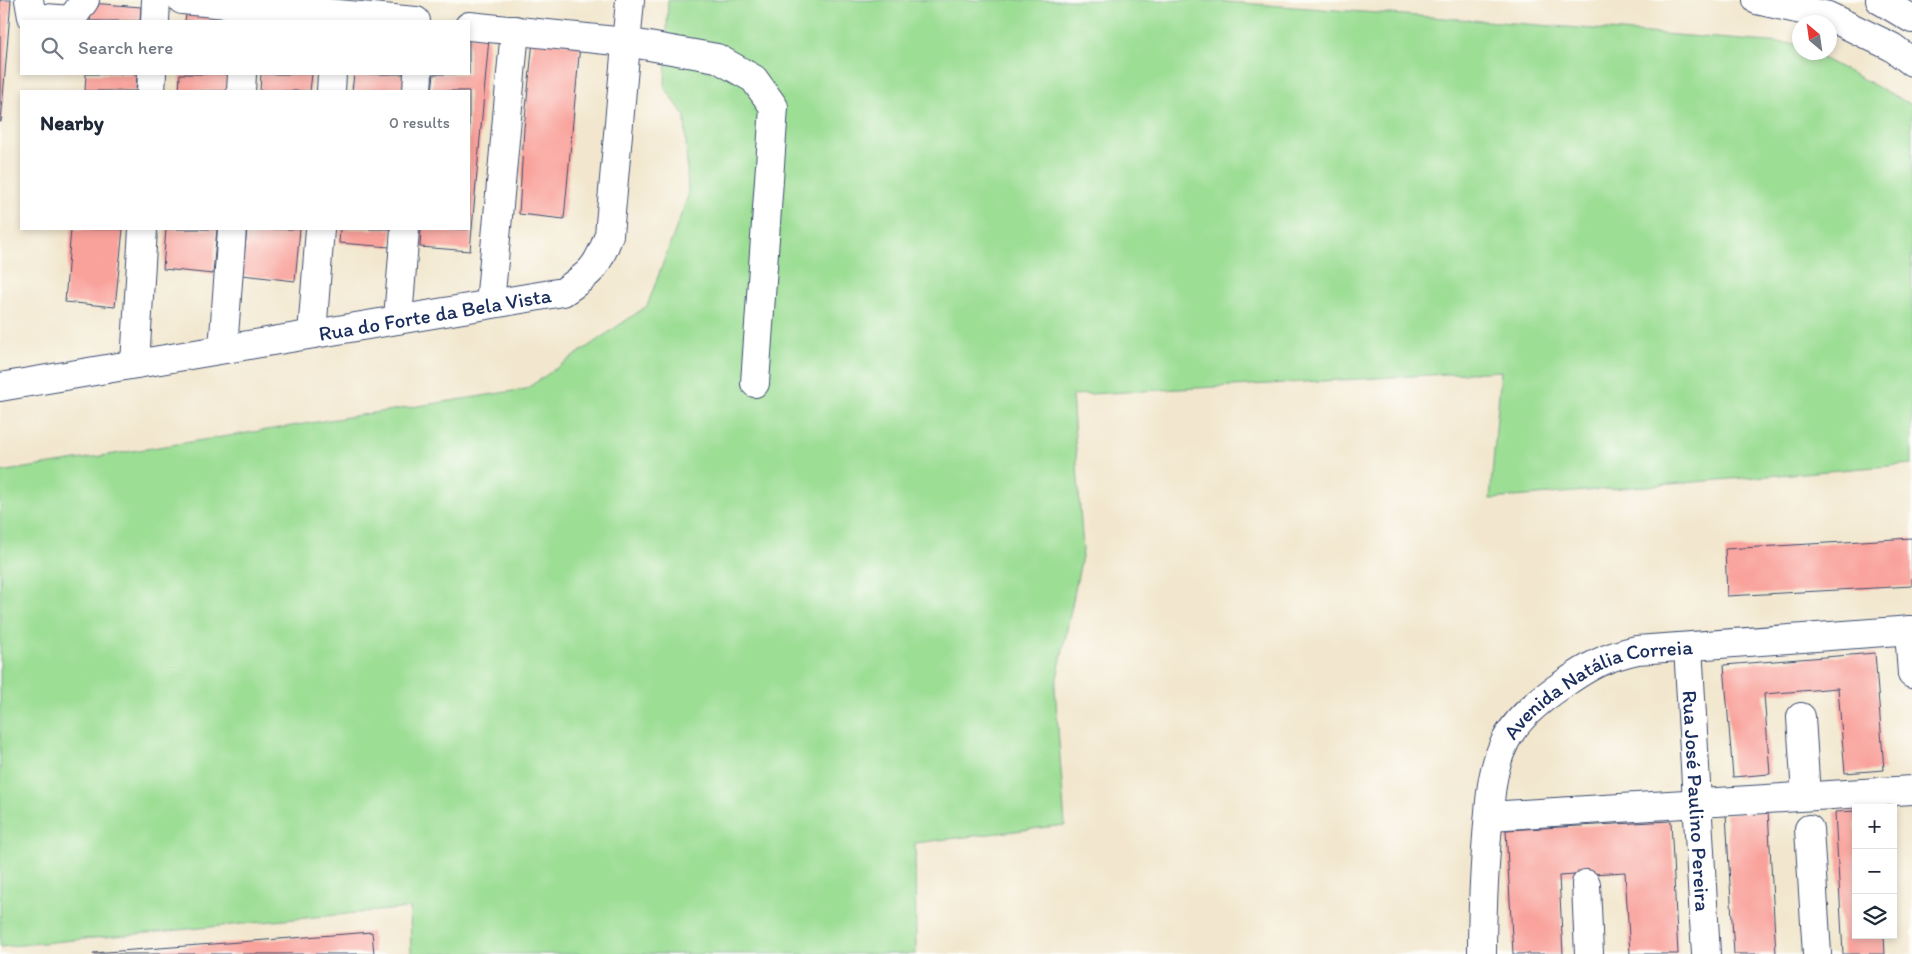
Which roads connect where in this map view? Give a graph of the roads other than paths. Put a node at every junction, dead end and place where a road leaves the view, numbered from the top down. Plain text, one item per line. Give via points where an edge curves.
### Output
1 (29, 0) edge
2 (85, 0) edge
3 (156, 0) edge
4 (182, 0) edge
5 (630, 0) edge
6 (1757, 0) edge
7 (1880, 0) edge
8 (246, 14) edge
9 (337, 17) edge
10 (154, 20) edge
11 (396, 20) edge
12 (1912, 20) edge
13 (470, 26) edge
14 (514, 30) junction
15 (626, 42) junction
16 (1912, 62) edge
17 (152, 75) edge
18 (242, 75) edge
19 (332, 75) edge
20 (418, 75) edge
21 (150, 90) edge
22 (241, 90) edge
23 (331, 90) edge
24 (417, 90) edge
25 (143, 230) edge
26 (232, 230) edge
27 (320, 230) edge
28 (405, 230) edge
29 (490, 304) junction
30 (398, 320) junction
31 (312, 334) junction
32 (223, 349) junction
33 (135, 364) junction
34 (755, 383) dead end
35 (0, 387) edge
36 (1910, 630) edge
37 (1688, 646) junction
38 (1912, 674) edge
39 (1801, 717) dead end
40 (1912, 790) edge
41 (1806, 796) junction
42 (1697, 803) junction
43 (1489, 816) junction
44 (1809, 829) dead end
45 (1586, 884) dead end
46 (1482, 954) edge
47 (1589, 954) edge
48 (1706, 954) edge
49 (1817, 954) edge

1 - 2 street via 32,17 71,20
3 - 10 street
4 - 8 street
5 - 15 street, Rua do Forte da Bela Vista
6 - 16 street via 1828,16 1892,48
7 - 12 street
8 - 9 street
9 - 11 street
13 - 14 street
14 - 15 street
14 - 29 street
15 - 29 street, Rua do Forte da Bela Vista via 609,235 600,260 584,278 562,292
15 - 34 street via 717,58 754,79 774,107
17 - 21 street
18 - 22 street
19 - 23 street
20 - 24 street
25 - 33 street
26 - 32 street
27 - 31 street
28 - 30 street
29 - 30 street, Rua do Forte da Bela Vista
30 - 31 street, Rua do Forte da Bela Vista
31 - 32 street, Rua do Forte da Bela Vista
32 - 33 street, Rua do Forte da Bela Vista
33 - 35 street, Rua do Forte da Bela Vista
36 - 37 street, Avenida Natália Correia
36 - 38 street
37 - 42 street, Rua José Paulino Pereira
37 - 43 street, Avenida Natália Correia via 1637,650 1596,662 1534,707 1506,739 1498,758
39 - 41 street
40 - 41 street
41 - 42 street
42 - 43 street
42 - 48 street, Rua José Paulino Pereira
43 - 46 street, Avenida Natália Correia
44 - 49 street
45 - 47 street

